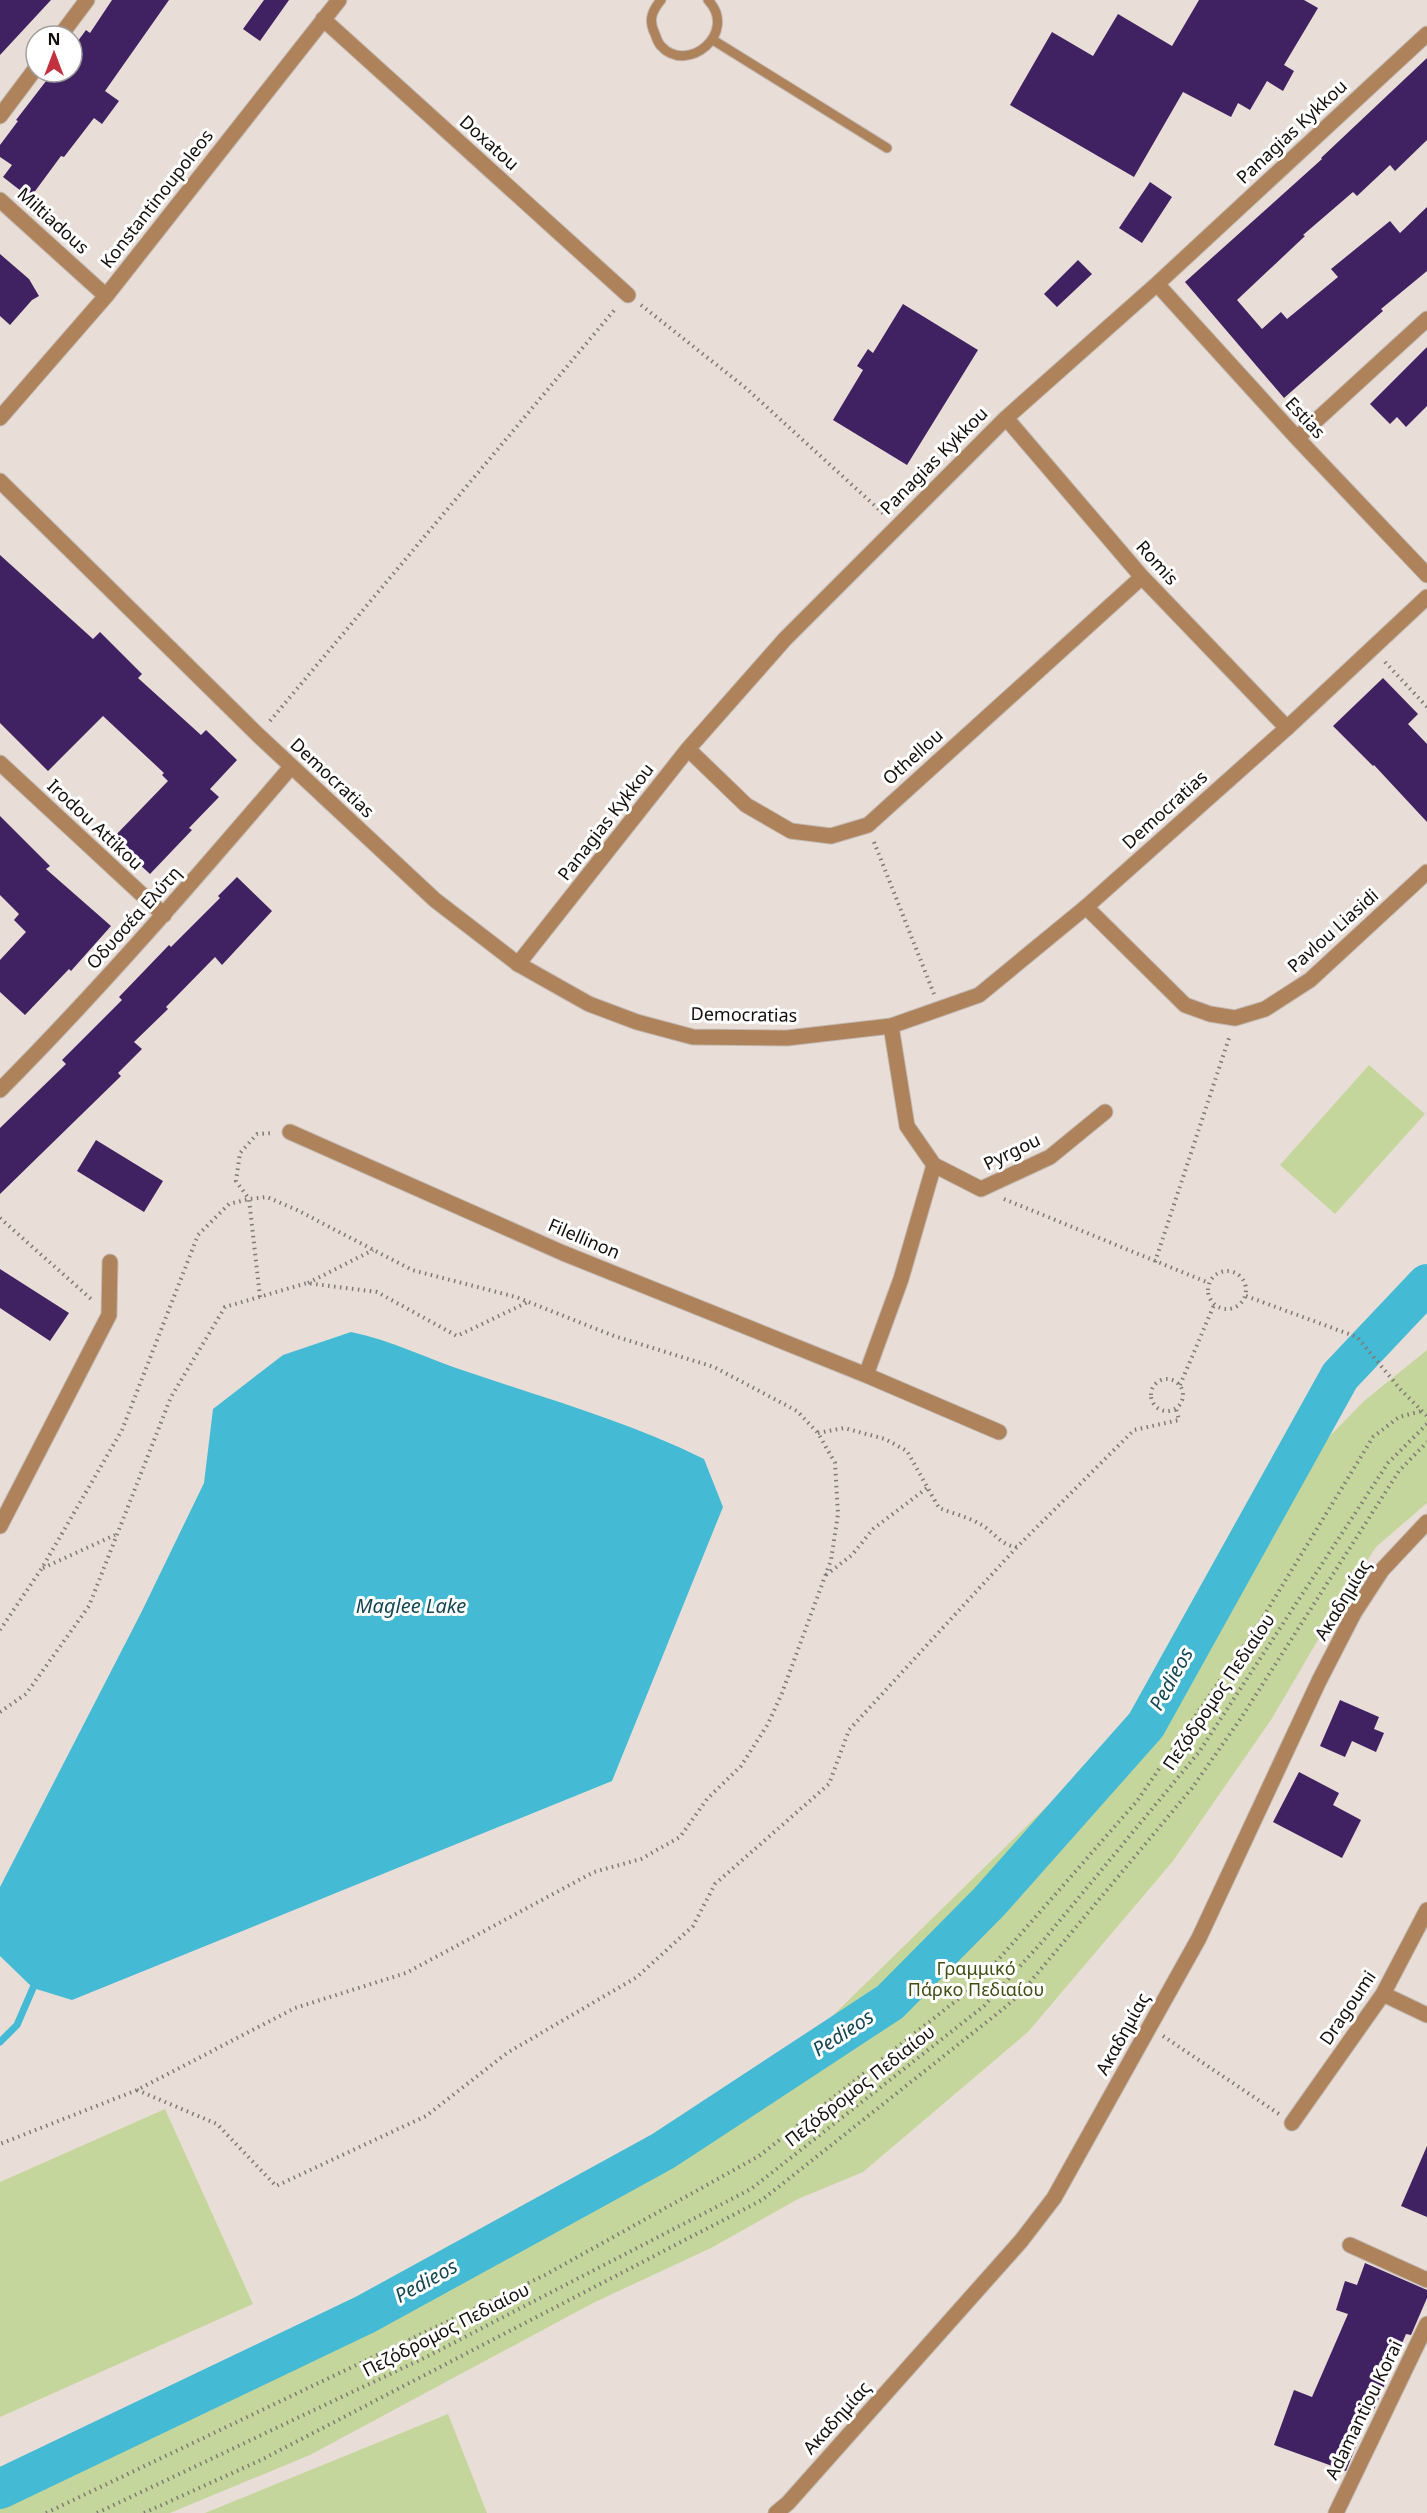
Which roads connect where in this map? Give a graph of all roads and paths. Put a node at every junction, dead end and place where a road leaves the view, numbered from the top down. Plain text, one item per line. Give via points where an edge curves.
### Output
1 (87, 0) edge
2 (339, 0) edge
3 (661, 0) edge
4 (708, 0) edge
5 (323, 19) junction
6 (69, 24) edge
7 (1427, 34) edge
8 (713, 40) junction
9 (24, 84) edge
10 (0, 116) edge
11 (887, 148) dead end
12 (0, 200) edge
13 (1157, 284) junction
14 (628, 295) junction
15 (106, 296) junction
16 (1427, 319) edge
17 (0, 418) edge
18 (1006, 418) junction
19 (1297, 438) junction
20 (0, 481) edge
21 (897, 526) junction
22 (1427, 575) edge
23 (1142, 577) junction
24 (1427, 597) edge
25 (1372, 648) junction
26 (1427, 707) edge
27 (1287, 728) junction
28 (258, 735) junction
29 (688, 749) junction
30 (291, 767) junction
31 (2, 770) edge
32 (868, 825) junction
33 (1427, 872) edge
34 (1086, 907) junction
35 (164, 915) junction
36 (518, 964) junction
37 (940, 1008) junction
38 (1235, 1018) junction
39 (891, 1026) junction
40 (0, 1090) edge
41 (1106, 1113) dead end
42 (290, 1132) joint
43 (934, 1165) junction
44 (981, 1189) junction
45 (249, 1199) junction
46 (0, 1218) edge
47 (373, 1250) junction
48 (110, 1262) dead end
49 (1155, 1262) junction
50 (307, 1283) junction
51 (1209, 1283) junction
52 (1246, 1296) junction
53 (260, 1297) junction
54 (528, 1302) junction
55 (1214, 1305) junction
56 (110, 1315) junction
57 (866, 1375) junction
58 (1180, 1385) junction
59 (1176, 1409) junction
60 (1422, 1411) junction
61 (1427, 1416) edge
62 (1427, 1424) edge
63 (999, 1432) dead end
64 (818, 1433) junction
65 (1427, 1442) edge
66 (927, 1488) junction
67 (1427, 1522) edge
68 (0, 1526) edge
69 (116, 1534) junction
70 (1017, 1547) junction
71 (42, 1568) junction
72 (825, 1576) junction
73 (0, 1630) edge
74 (0, 1712) edge
75 (1427, 1910) edge
76 (1383, 1994) junction
77 (1427, 2014) edge
78 (1149, 2027) junction
79 (137, 2090) junction
80 (1292, 2122) joint
81 (0, 2144) edge
82 (1350, 2245) dead end
83 (1427, 2280) edge
84 (1427, 2324) edge
85 (46, 2513) edge
86 (97, 2513) edge
87 (144, 2513) edge
88 (776, 2513) edge
89 (1336, 2513) edge

1 - 6 street
2 - 5 street, Konstantinoupoleos
3 - 8 lane via 652,11 650,25 661,47 679,56 696,54
4 - 8 lane via 715,8 718,24
5 - 14 street, Doxatou
5 - 15 street, Konstantinoupoleos
7 - 13 street, Panagias Kykkou
8 - 11 lane
9 - 10 street
12 - 15 street, Miltiadous
13 - 18 street, Panagias Kykkou
13 - 19 street, Estias
14 - 21 path via 747,388
14 - 28 path
15 - 17 street, Konstantinoupoleos
16 - 19 street
18 - 21 street, Panagias Kykkou
18 - 23 street, Romis
19 - 22 street, Estias
20 - 28 street, Democratias
21 - 29 street, Panagias Kykkou via 785,639
23 - 27 street, Romis
23 - 32 street, Othellou
24 - 25 street, Democratias
25 - 26 path
25 - 27 street, Democratias
27 - 34 street, Democratias
28 - 30 street, Democratias
29 - 32 street, Othellou via 746,805 791,831 831,836
29 - 36 street, Panagias Kykkou
30 - 35 street, Οδυσσέα Ελύτη
30 - 36 street, Democratias via 435,900
31 - 35 street, Irodou Attikou
32 - 37 path
33 - 38 street, Pavlou Liasidi via 1310,980 1264,1009
34 - 37 street, Democratias via 979,995
34 - 38 street, Pavlou Liasidi via 1185,1005
35 - 40 street, Οδυσσέα Ελύτη
36 - 39 street, Democratias via 589,1004 693,1037 787,1038
37 - 39 street, Democratias
38 - 49 path
39 - 43 street, Pyrgou via 907,1126
41 - 44 street, Pyrgou via 1050,1157
42 - 45 path via 257,1134 240,1153 236,1181
42 - 57 street, Filellinon via 563,1252
43 - 44 street, Pyrgou
43 - 57 street via 902,1279
44 - 49 path
45 - 47 path via 267,1197
45 - 53 path
45 - 71 path via 230,1204 198,1235 122,1430
46 - 56 path
47 - 50 path
47 - 54 path via 412,1270
48 - 56 street
49 - 51 path
50 - 53 path
50 - 54 path via 377,1292 456,1336
51 - 52 path via 1220,1272 1235,1272 1245,1282
51 - 55 path via 1209,1298
52 - 55 path via 1228,1310
52 - 60 path via 1358,1337
53 - 69 path via 225,1307 171,1397
54 - 64 path via 614,1336 714,1367 797,1411
55 - 58 path
56 - 68 street
57 - 63 street, Filellinon
58 - 59 path via 1182,1401
58 - 59 path via 1166,1379 1156,1383 1151,1392 1152,1403 1160,1410
59 - 70 path via 1179,1420 1134,1430
60 - 61 path
60 - 85 path via 1399,1417 1373,1437 1260,1622 1137,1801 976,1985 759,2156 545,2275
62 - 86 path, Πεζόδρομος Πεδιαίου via 1388,1463 1199,1752 984,2006 751,2189 426,2357
64 - 66 path via 844,1428 885,1439 907,1451
64 - 72 path via 835,1463 838,1514
65 - 87 path via 1399,1471 1192,1788 1021,1993 1003,2009 762,2200 272,2454
66 - 70 path via 939,1508 981,1524 997,1538
66 - 72 path via 873,1528 852,1555
67 - 78 street, Ακαδημίας via 1382,1570 1354,1613 1199,1938
69 - 71 path
69 - 74 path via 88,1606 26,1694
70 - 79 path via 849,1730 830,1784 715,1884 693,1926 638,1977 507,2052 426,2116 276,2186 217,2124
71 - 73 path
72 - 79 path via 768,1724 741,1766 707,1799 680,1837 641,1859 594,1872 406,1973 295,2008
75 - 76 street, Dragoumi
76 - 77 street
76 - 80 street, Dragoumi
78 - 80 path
78 - 88 street, Ακαδημίας via 1054,2198 1021,2241
79 - 81 path
82 - 83 street
84 - 89 street, Adamantiou Korai

